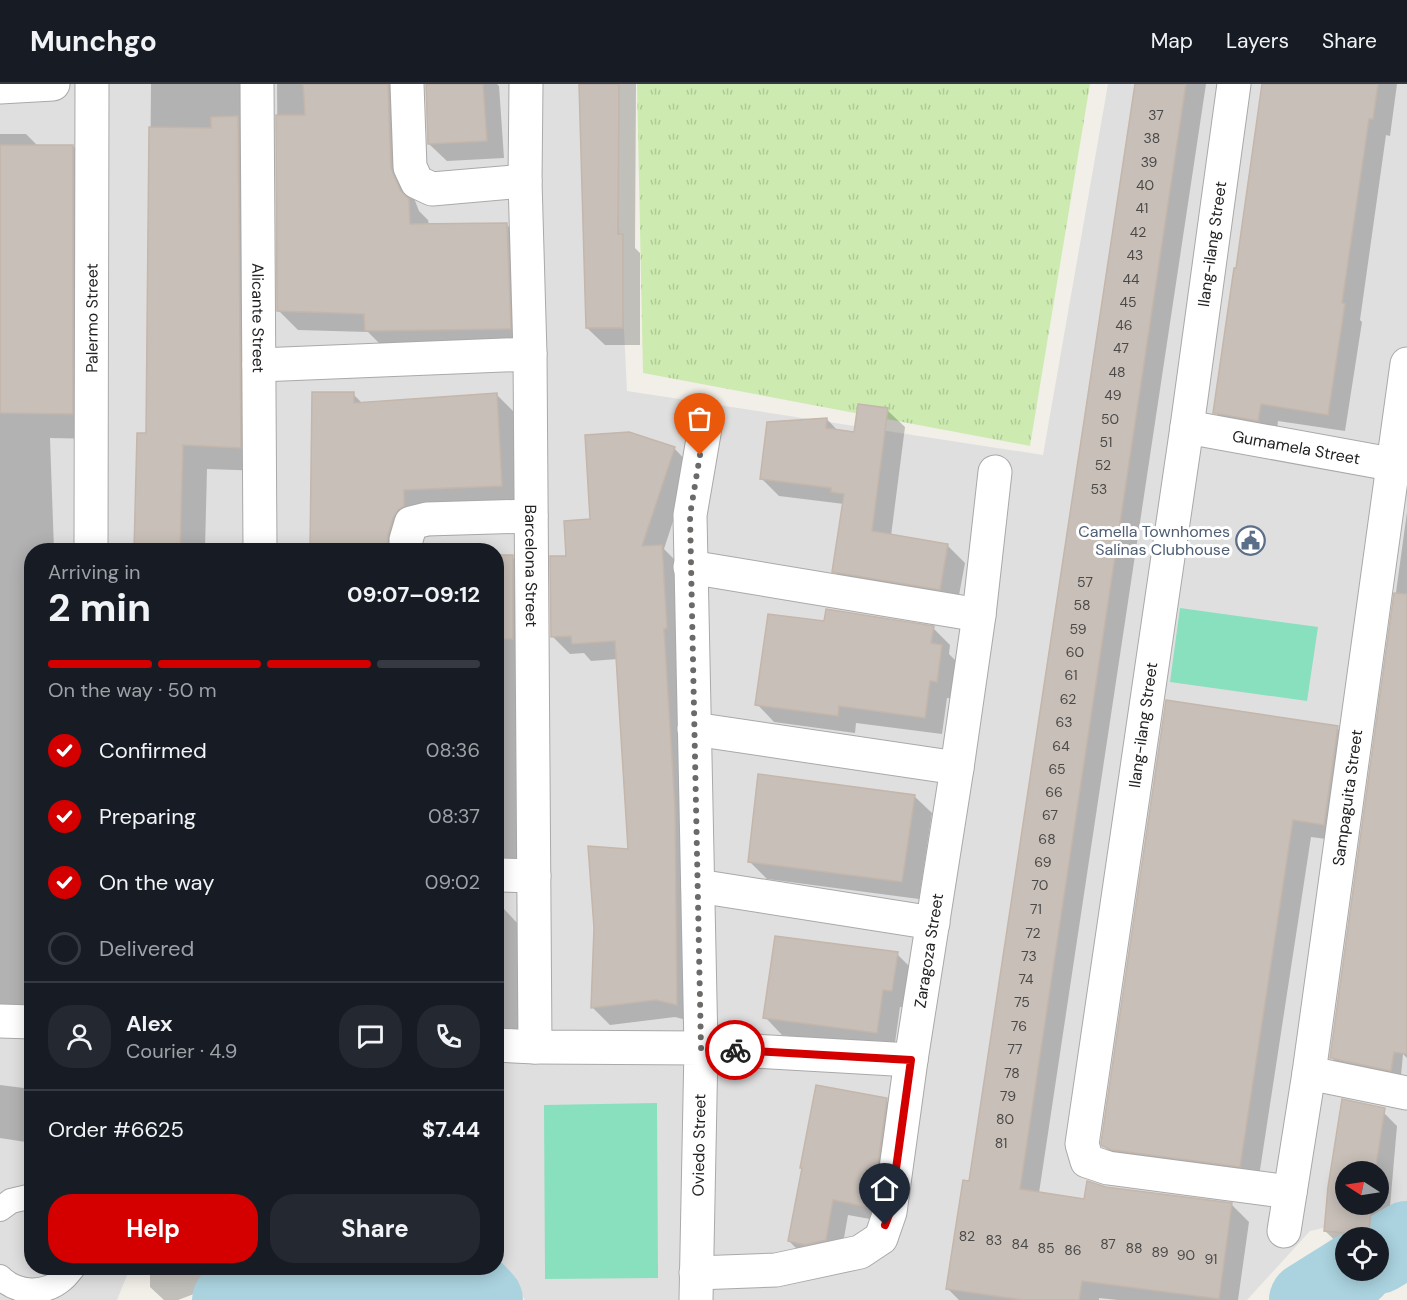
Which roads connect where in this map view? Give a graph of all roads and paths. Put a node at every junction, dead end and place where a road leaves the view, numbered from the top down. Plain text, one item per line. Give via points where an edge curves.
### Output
1 (52, 84) edge
2 (92, 84) edge
3 (257, 84) edge
4 (407, 84) edge
5 (526, 84) edge
6 (1234, 84) edge
7 (0, 87) edge
8 (525, 181) junction
9 (530, 354) junction
10 (1407, 364) edge
11 (259, 365) junction
12 (706, 416) dead end
13 (1187, 427) junction
14 (1400, 465) edge
15 (995, 472) dead end
16 (531, 516) junction
17 (91, 543) edge
18 (260, 543) edge
19 (406, 543) edge
20 (690, 567) junction
21 (979, 615) junction
22 (694, 729) junction
23 (957, 768) junction
24 (504, 875) edge
25 (534, 876) junction
26 (698, 886) junction
27 (933, 923) junction
28 (0, 1021) edge
29 (24, 1022) edge
30 (504, 1045) edge
31 (535, 1047) junction
32 (701, 1048) junction
33 (911, 1060) junction
34 (1309, 1073) junction
35 (1407, 1093) edge
36 (1290, 1192) junction
37 (24, 1198) edge
38 (0, 1209) edge
39 (1284, 1231) dead end
40 (67, 1275) edge
41 (0, 1277) edge
42 (696, 1287) edge

1 - 7 street
2 - 17 street, Palermo Street
3 - 11 street, Alicante Street
4 - 8 street via 410,167 417,182 432,189
5 - 8 street, Barcelona Street
6 - 13 street, Ilang-ilang Street
8 - 9 street, Barcelona Street
9 - 11 street
9 - 16 street, Barcelona Street
10 - 14 street, Sampaguita Street
11 - 18 street, Alicante Street
12 - 20 street, Oviedo Street via 690,515
13 - 14 street, Gumamela Street
13 - 36 street, Ilang-ilang Street via 1082,1144 1087,1161 1107,1168
14 - 34 street, Sampaguita Street
15 - 21 street, Zaragoza Street
16 - 19 street via 427,519 411,523
16 - 25 street, Barcelona Street
20 - 21 street
20 - 22 street, Oviedo Street
21 - 23 street, Zaragoza Street
22 - 23 street
22 - 26 street, Oviedo Street
23 - 27 street, Zaragoza Street
24 - 25 street
25 - 31 street, Barcelona Street
26 - 27 street
26 - 32 street, Oviedo Street
27 - 33 street, Zaragoza Street
28 - 29 street
30 - 31 street
31 - 32 street
32 - 33 street
32 - 42 street, Oviedo Street
33 - 42 street, Zaragoza Street via 890,1212 881,1238 860,1252
34 - 35 street
34 - 36 street, Sampaguita Street
36 - 39 street, Sampaguita Street
37 - 38 lane via 10,1201
40 - 41 lane via 51,1287 36,1291 19,1289

